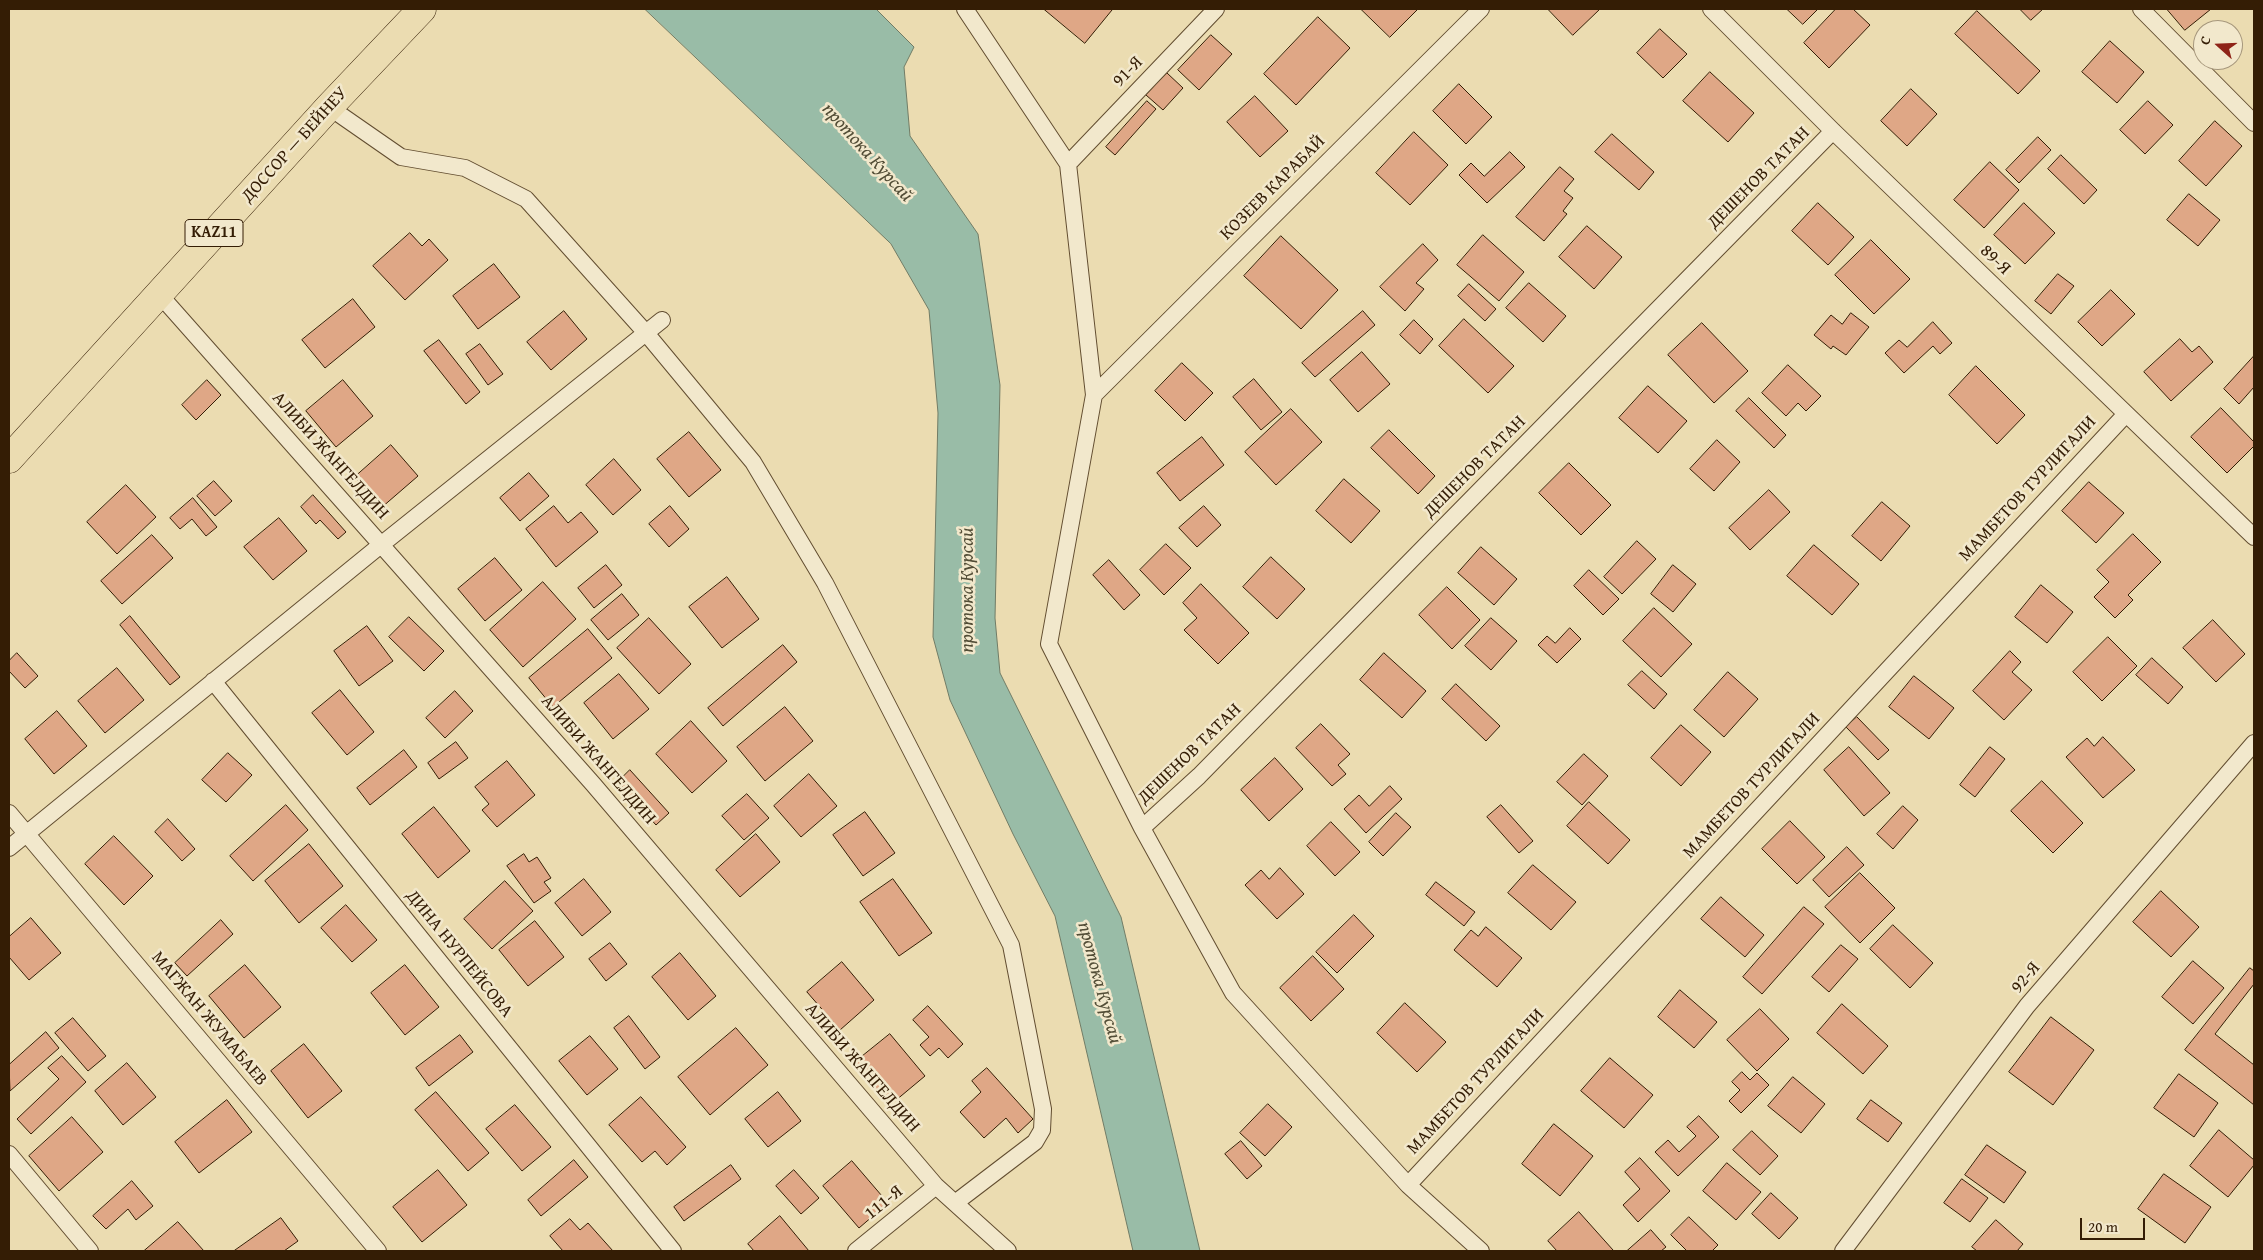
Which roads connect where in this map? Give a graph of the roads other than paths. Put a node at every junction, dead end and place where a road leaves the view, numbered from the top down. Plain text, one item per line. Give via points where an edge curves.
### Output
1 (422, 9) edge
2 (965, 9) edge
3 (1216, 9) edge
4 (1481, 9) edge
5 (1711, 9) edge
6 (2141, 9) edge
7 (328, 108) junction
8 (2254, 123) edge
9 (1833, 131) junction
10 (1068, 164) junction
11 (159, 294) junction
12 (662, 320) dead end
13 (646, 333) junction
14 (1094, 395) junction
15 (2126, 414) junction
16 (9, 459) edge
17 (2254, 537) edge
18 (382, 544) junction
19 (213, 682) junction
20 (2254, 743) edge
21 (9, 813) edge
22 (1142, 828) junction
23 (26, 834) junction
24 (9, 848) edge
25 (9, 1154) edge
26 (1408, 1185) junction
27 (936, 1186) junction
28 (955, 1203) junction
29 (90, 1251) edge
30 (378, 1251) edge
31 (673, 1251) edge
32 (856, 1251) edge
33 (1008, 1251) edge
34 (1481, 1251) edge
35 (1843, 1251) edge

1 - 7 highway, ДОССОР — БЕЙНЕУ / KAZ11
2 - 10 street
3 - 10 street, 91-Я
4 - 14 street, КОЗЕЕВ КАРАБАЙ
5 - 9 street, 89-Я
6 - 8 street
7 - 11 highway, ДОССОР — БЕЙНЕУ / KAZ11
7 - 13 street via 401,157 465,168 526,199
9 - 15 street, 89-Я
9 - 22 street, ДЕШЕНОВ ТАТАН via 1198,776
10 - 14 street
11 - 16 highway, ДОССОР — БЕЙНЕУ / KAZ11
11 - 18 street, АЛИБИ ЖАНГЕЛДИН
12 - 13 street
13 - 18 street
13 - 28 street via 758,470 825,583 1011,945 1043,1109 1042,1130 1035,1142
14 - 22 street via 1050,644
15 - 17 street, 89-Я
15 - 26 street, МАМБЕТОВ ТУРЛИГАЛИ
18 - 19 street
18 - 27 street, АЛИБИ ЖАНГЕЛДИН via 600,792
19 - 23 street
19 - 31 street, ДИНА НУРПЕЙСОВА
20 - 35 street, 92-Я via 2027,1006
21 - 23 street, МАГЖАН ЖУМАБАЕВ
22 - 26 street via 1234,993
23 - 24 street
23 - 30 street, МАГЖАН ЖУМАБАЕВ
25 - 29 street
26 - 34 street
27 - 28 street, АЛИБИ ЖАНГЕЛДИН
27 - 32 street, 111-Я
28 - 33 street, АЛИБИ ЖАНГЕЛДИН

